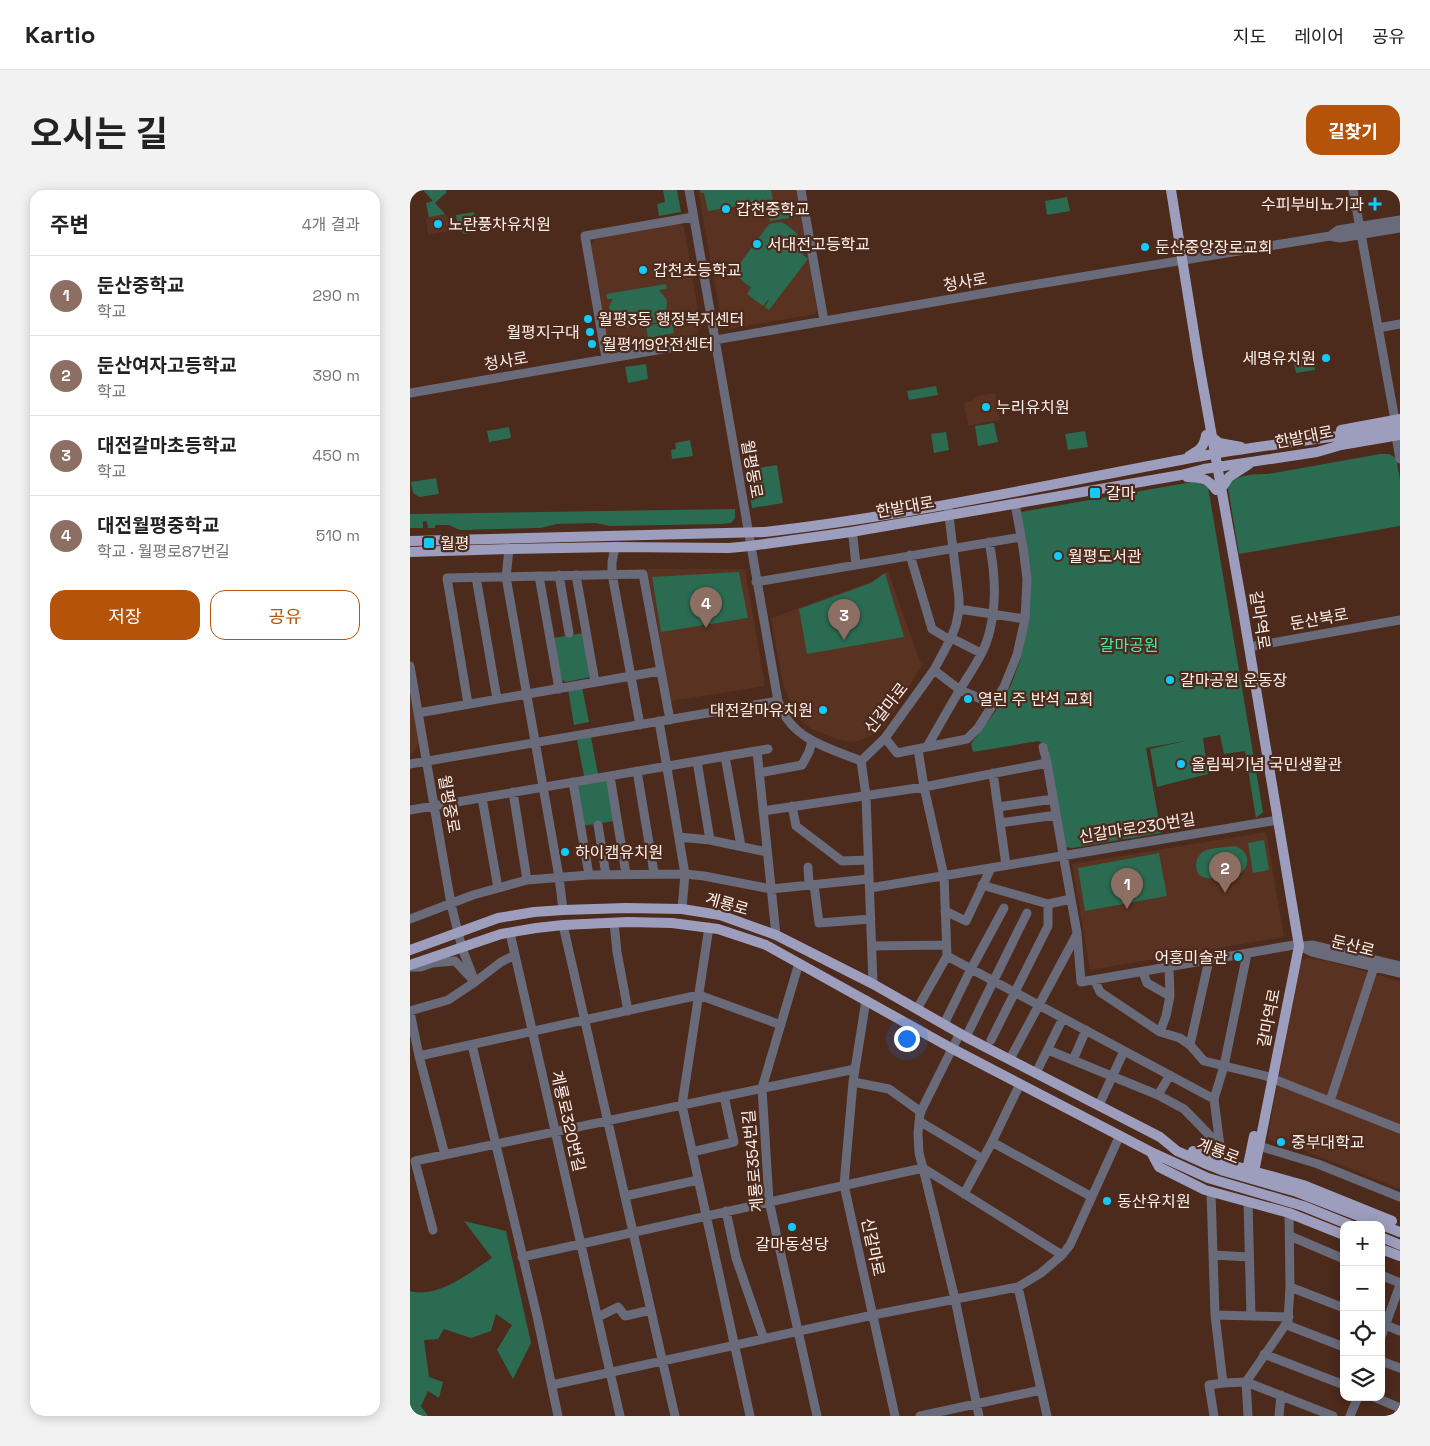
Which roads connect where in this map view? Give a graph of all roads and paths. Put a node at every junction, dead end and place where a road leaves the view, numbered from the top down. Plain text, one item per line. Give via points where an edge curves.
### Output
1 (689, 190) edge
2 (801, 190) edge
3 (1164, 190) edge
4 (1171, 190) edge
5 (1353, 190) edge
6 (693, 217) junction
7 (1400, 220) edge
8 (1400, 228) edge
9 (1361, 231) junction
10 (1179, 260) junction
11 (824, 321) junction
12 (1400, 324) edge
13 (1378, 328) junction
14 (714, 340) junction
15 (606, 358) junction
16 (410, 393) edge
17 (1398, 422) edge
18 (1209, 436) junction
19 (1399, 440) edge
20 (1249, 450) junction
21 (1212, 455) junction
22 (1400, 459) edge
23 (1253, 461) junction
24 (1178, 462) junction
25 (1215, 468) junction
26 (1181, 475) junction
27 (1218, 490) junction
28 (948, 503) junction
29 (1015, 504) junction
30 (948, 515) junction
31 (748, 532) junction
32 (851, 532) junction
33 (1021, 537) junction
34 (410, 541) edge
35 (989, 542) junction
36 (750, 546) junction
37 (614, 547) junction
38 (509, 548) junction
39 (953, 548) junction
40 (410, 552) edge
41 (910, 555) junction
42 (856, 565) junction
43 (612, 574) junction
44 (559, 575) junction
45 (576, 575) junction
46 (539, 576) junction
47 (476, 577) junction
48 (506, 577) junction
49 (756, 582) junction
50 (959, 609) junction
51 (993, 615) junction
52 (1025, 619) junction
53 (1400, 620) edge
54 (569, 633) dead end
55 (950, 639) junction
56 (1246, 647) junction
57 (981, 653) junction
58 (410, 666) edge
59 (934, 670) junction
60 (660, 671) junction
61 (631, 676) junction
62 (596, 682) junction
63 (559, 689) junction
64 (960, 690) junction
65 (526, 694) junction
66 (497, 699) junction
67 (778, 701) junction
68 (468, 704) junction
69 (993, 704) junction
70 (418, 713) junction
71 (670, 720) junction
72 (659, 721) junction
73 (640, 725) junction
74 (885, 738) junction
75 (812, 741) junction
76 (535, 743) junction
77 (1043, 747) dead end
78 (922, 748) junction
79 (768, 749) dead end
80 (757, 751) junction
81 (725, 756) junction
82 (426, 761) junction
83 (697, 761) junction
84 (861, 761) junction
85 (1047, 763) junction
86 (410, 764) edge
87 (667, 766) junction
88 (637, 771) junction
89 (759, 773) junction
90 (993, 773) junction
91 (610, 776) junction
92 (573, 782) junction
93 (543, 787) junction
94 (924, 787) junction
95 (513, 792) junction
96 (866, 796) junction
97 (482, 798) junction
98 (1053, 799) junction
99 (434, 806) junction
100 (792, 806) junction
101 (998, 807) junction
102 (410, 810) edge
103 (763, 811) junction
104 (1056, 815) junction
105 (1272, 821) junction
106 (1000, 823) junction
107 (598, 825) dead end
108 (679, 838) junction
109 (710, 840) junction
110 (741, 846) junction
111 (767, 852) junction
112 (1063, 856) junction
113 (868, 860) junction
114 (1006, 865) junction
115 (808, 867) dead end
116 (991, 868) junction
117 (654, 873) junction
118 (606, 874) junction
119 (626, 874) junction
120 (685, 874) junction
121 (589, 875) junction
122 (944, 876) junction
123 (559, 877) junction
124 (527, 880) junction
125 (870, 883) junction
126 (812, 885) junction
127 (982, 885) junction
128 (498, 888) junction
129 (771, 889) junction
130 (1070, 899) junction
131 (451, 904) junction
132 (1048, 904) junction
133 (1004, 908) dead end
134 (682, 909) junction
135 (562, 910) junction
136 (945, 912) junction
137 (1027, 913) dead end
138 (410, 919) edge
139 (871, 919) junction
140 (614, 923) junction
141 (563, 925) junction
142 (709, 927) junction
143 (458, 932) junction
144 (510, 933) junction
145 (1077, 933) junction
146 (776, 935) junction
147 (946, 945) junction
148 (1296, 945) junction
149 (872, 946) junction
150 (462, 948) junction
151 (410, 950) edge
152 (1247, 954) junction
153 (515, 955) junction
154 (947, 956) junction
155 (1210, 960) junction
156 (799, 963) junction
157 (410, 966) edge
158 (1400, 966) edge
159 (1170, 967) junction
160 (1374, 967) junction
161 (971, 969) junction
162 (1144, 972) junction
163 (1400, 973) edge
164 (994, 981) junction
165 (1095, 981) junction
166 (475, 982) junction
167 (873, 984) junction
168 (1015, 992) junction
169 (699, 996) junction
170 (1170, 996) junction
171 (866, 1000) junction
172 (1038, 1005) junction
173 (917, 1009) junction
174 (410, 1011) edge
175 (628, 1011) junction
176 (1063, 1018) junction
177 (585, 1020) junction
178 (944, 1024) junction
179 (781, 1026) junction
180 (1086, 1030) junction
181 (532, 1032) junction
182 (1160, 1032) junction
183 (963, 1035) junction
184 (991, 1040) dead end
185 (472, 1045) junction
186 (1190, 1045) junction
187 (951, 1048) junction
188 (1048, 1050) junction
189 (1124, 1051) junction
190 (419, 1056) junction
191 (1010, 1060) junction
192 (1073, 1060) junction
193 (1224, 1066) junction
194 (856, 1069) junction
195 (1036, 1073) junction
196 (1170, 1075) junction
197 (1112, 1076) junction
198 (1269, 1077) junction
199 (853, 1082) junction
200 (1020, 1084) junction
201 (762, 1088) junction
202 (1158, 1095) junction
203 (724, 1096) junction
204 (1214, 1099) junction
205 (1330, 1101) junction
206 (682, 1105) junction
207 (1099, 1105) junction
208 (920, 1116) junction
209 (608, 1120) junction
210 (1400, 1129) edge
211 (555, 1131) junction
212 (1120, 1135) junction
213 (1160, 1137) junction
214 (992, 1142) junction
215 (497, 1144) junction
216 (1220, 1146) junction
217 (1259, 1146) junction
218 (692, 1152) junction
219 (1151, 1152) junction
220 (445, 1154) junction
221 (983, 1159) junction
222 (1224, 1164) junction
223 (922, 1168) junction
224 (1250, 1171) junction
225 (698, 1180) junction
226 (844, 1185) junction
227 (1211, 1192) junction
228 (964, 1194) junction
229 (625, 1196) junction
230 (1092, 1197) junction
231 (1400, 1197) edge
232 (769, 1202) junction
233 (1248, 1202) junction
234 (726, 1211) junction
235 (1289, 1213) junction
236 (706, 1216) junction
237 (1340, 1221) edge
238 (1400, 1224) edge
239 (433, 1230) dead end
240 (633, 1232) junction
241 (1340, 1232) edge
242 (1400, 1232) edge
243 (1290, 1236) junction
244 (1385, 1239) edge
245 (581, 1244) junction
246 (1400, 1245) edge
247 (1385, 1250) edge
248 (1062, 1255) junction
249 (1213, 1255) junction
250 (1400, 1256) edge
251 (522, 1257) junction
252 (1340, 1257) edge
253 (1249, 1258) junction
254 (1385, 1277) edge
255 (1400, 1284) edge
256 (1018, 1286) junction
257 (1290, 1287) junction
258 (955, 1299) junction
259 (1340, 1306) edge
260 (651, 1310) junction
261 (873, 1315) junction
262 (1215, 1315) junction
263 (1252, 1316) junction
264 (598, 1317) junction
265 (1288, 1321) junction
266 (1385, 1322) edge
267 (1385, 1324) edge
268 (798, 1331) junction
269 (1400, 1331) edge
270 (764, 1339) junction
271 (1340, 1344) edge
272 (734, 1345) junction
273 (1264, 1354) junction
274 (663, 1361) junction
275 (1385, 1362) edge
276 (1400, 1368) edge
277 (610, 1372) junction
278 (1246, 1382) junction
279 (1223, 1383) junction
280 (1340, 1383) edge
281 (552, 1385) junction
282 (1041, 1390) junction
283 (1281, 1395) junction
284 (1356, 1401) edge
285 (1383, 1401) edge
286 (977, 1404) junction
287 (1400, 1408) edge
288 (1317, 1413) edge
289 (558, 1416) edge
290 (620, 1416) edge
291 (675, 1416) edge
292 (750, 1416) edge
293 (817, 1416) edge
294 (895, 1416) edge
295 (920, 1416) edge
296 (979, 1416) edge
297 (1047, 1416) edge
298 (1214, 1416) edge
299 (1248, 1416) edge
300 (1279, 1416) edge
301 (1333, 1416) edge
302 (1350, 1416) edge

1 - 6 street, 월평동로
2 - 11 street
3 - 10 main road, 갈마역로
4 - 10 main road, 갈마역로
5 - 9 street
6 - 14 street, 월평동로
6 - 15 street via 585,236
7 - 9 street, 청사로
8 - 9 street, 청사로
9 - 10 street, 청사로 via 1338,230 1330,236
9 - 13 street
10 - 11 street, 청사로
10 - 18 main road, 갈마역로
11 - 14 street, 청사로
12 - 13 street
13 - 17 street
14 - 15 street, 청사로
14 - 31 street, 월평동로
15 - 16 street, 청사로
17 - 20 main road, 한밭대로 via 1340,437
18 - 20 main road via 1219,443
18 - 21 main road, 갈마역로
18 - 24 main road via 1199,450
19 - 22 street
19 - 23 main road, 한밭대로 via 1341,445 1318,452
20 - 21 main road, 한밭대로
21 - 24 main road, 한밭대로
21 - 25 main road, 갈마역로
23 - 25 main road, 한밭대로
23 - 27 main road via 1229,477
24 - 28 main road, 한밭대로
25 - 26 main road, 한밭대로
25 - 27 main road, 갈마역로
26 - 27 main road via 1204,479
26 - 29 main road, 한밭대로
27 - 56 main road, 갈마역로
28 - 30 street, 신갈마로
28 - 31 main road, 한밭대로 via 818,526
29 - 30 main road, 한밭대로
29 - 33 street
30 - 32 main road, 한밭대로
30 - 39 street, 신갈마로
31 - 34 main road, 한밭대로
31 - 36 street, 월평동로
32 - 36 main road, 한밭대로
32 - 42 street
33 - 35 street
33 - 52 street via 1027,579
35 - 39 street
35 - 51 street via 995,578
36 - 37 main road, 한밭대로
36 - 49 street, 월평동로
37 - 38 main road, 한밭대로
37 - 43 street
38 - 40 main road, 한밭대로
38 - 48 street
39 - 41 street
39 - 50 street, 신갈마로
41 - 42 street
41 - 55 street via 932,629
42 - 49 street
43 - 45 street
43 - 60 street via 643,574
43 - 61 street
44 - 45 street
44 - 46 street
44 - 54 street
45 - 62 street
46 - 48 street
46 - 63 street
47 - 48 street
47 - 66 street
47 - 68 street via 447,578
48 - 65 street
49 - 67 street, 월평동로
50 - 51 street
50 - 55 street, 신갈마로
51 - 52 street
51 - 57 street
52 - 69 street via 1017,655
53 - 56 street, 둔산북로
55 - 57 street
55 - 59 street, 신갈마로
56 - 105 main road, 갈마역로
56 - 148 main road, 갈마역로
57 - 64 street
58 - 70 street, 월평중로
59 - 64 street
59 - 74 street, 신갈마로
60 - 61 street
60 - 71 street
61 - 62 street
61 - 73 street
62 - 63 street
63 - 65 street
64 - 69 street
64 - 78 street
65 - 66 street
65 - 76 street
66 - 68 street
67 - 71 street
67 - 75 street, 월평동로 via 786,718
68 - 70 street
69 - 78 street via 967,739
70 - 82 street, 월평중로
71 - 72 street
72 - 73 street
72 - 87 street
73 - 76 street
74 - 78 street via 897,753
74 - 84 street, 신갈마로
75 - 84 street, 월평동로
75 - 89 street via 802,764
76 - 82 street
76 - 93 street
77 - 85 street
78 - 94 street
79 - 80 street
80 - 81 street
80 - 89 street
81 - 83 street
81 - 110 street
82 - 86 street
82 - 99 street, 월평중로
83 - 87 street
83 - 109 street
84 - 96 street, 신갈마로
85 - 90 street
85 - 98 street
87 - 88 street
87 - 108 street
88 - 91 street
88 - 117 street
89 - 103 street
90 - 94 street
90 - 101 street
91 - 92 street
91 - 119 street
92 - 93 street
92 - 121 street
93 - 95 street
93 - 123 street
94 - 96 street
94 - 122 street
95 - 97 street
95 - 124 street
96 - 100 street
96 - 113 street, 신갈마로
97 - 99 street
97 - 128 street
98 - 101 street
98 - 104 street
99 - 102 street
99 - 131 street, 월평중로
100 - 103 street
100 - 113 street via 796,826 842,861
101 - 106 street
103 - 111 street
104 - 106 street
104 - 112 street
105 - 112 street, 신갈마로230번길
105 - 148 main road, 갈마역로
106 - 114 street
107 - 118 street
108 - 109 street
108 - 120 street
109 - 110 street
110 - 111 street
111 - 129 street
112 - 114 street, 신갈마로230번길
112 - 130 street
113 - 125 street, 신갈마로
114 - 116 street, 신갈마로230번길
115 - 126 street
116 - 122 street, 신갈마로230번길
116 - 127 street
117 - 119 street, 신갈마로230번길
117 - 120 street, 신갈마로230번길
118 - 119 street, 신갈마로230번길
118 - 121 street, 신갈마로230번길
120 - 129 street, 신갈마로230번길
120 - 134 street
121 - 123 street, 신갈마로230번길
122 - 125 street, 신갈마로230번길
122 - 136 street
123 - 124 street, 신갈마로230번길
123 - 135 street
124 - 128 street, 신갈마로230번길
125 - 126 street, 신갈마로230번길
125 - 139 street, 신갈마로
126 - 129 street, 신갈마로230번길
126 - 139 street via 819,923
127 - 132 street
127 - 136 street via 966,921
128 - 131 street, 신갈마로230번길
129 - 146 street
130 - 132 street
130 - 145 street
131 - 138 street, 신갈마로230번길
131 - 143 street, 월평중로
132 - 168 street via 1048,926
133 - 161 street
134 - 135 main road, 계룡로
134 - 146 main road, 계룡로 via 720,916
135 - 143 main road, 계룡로 via 498,918
136 - 147 street
137 - 164 street
139 - 149 street, 신갈마로
140 - 141 main road, 계룡로
140 - 142 main road, 계룡로
140 - 175 street
141 - 144 main road, 계룡로
141 - 177 street
142 - 156 main road, 계룡로 via 766,945
142 - 169 street
143 - 150 street, 월평중로
143 - 151 main road, 계룡로
144 - 150 main road, 계룡로
144 - 153 street, 계룡로320번길
145 - 165 street via 1082,982
145 - 172 street
146 - 167 main road, 계룡로
147 - 149 street
147 - 154 street
148 - 152 street
148 - 158 street, 둔산로 via 1313,945
148 - 160 street, 둔산로
148 - 198 main road, 갈마역로
149 - 167 street, 신갈마로
150 - 157 main road, 계룡로
150 - 166 street, 월평중로
152 - 155 street
152 - 193 street
153 - 166 street
153 - 181 street, 계룡로320번길
154 - 161 street
154 - 173 street
155 - 159 street
155 - 186 street
156 - 171 main road, 계룡로
156 - 179 street, 계룡로354번길
157 - 166 street via 455,961
159 - 162 street
159 - 170 street
160 - 163 street, 둔산로
160 - 205 street
161 - 164 street
161 - 178 street
162 - 165 street
162 - 170 street via 1147,983
164 - 168 street
164 - 183 street
165 - 182 street via 1100,992
166 - 174 street via 448,1000
167 - 171 main road, 신갈마로
167 - 173 main road, 계룡로
168 - 172 street
168 - 184 street
169 - 175 street
169 - 179 street
169 - 206 street
170 - 182 street
171 - 187 main road, 계룡로
171 - 194 street, 신갈마로
172 - 176 street
172 - 191 street
173 - 178 main road, 계룡로
174 - 190 street
175 - 177 street
176 - 180 street
176 - 188 street
177 - 181 street
177 - 209 street
178 - 183 main road, 계룡로
179 - 201 street, 계룡로354번길
180 - 189 street
180 - 192 street
181 - 185 street
181 - 211 street, 계룡로320번길
182 - 186 street
183 - 187 street
183 - 191 main road, 계룡로
185 - 190 street
185 - 215 street
186 - 193 street via 1204,1061
187 - 200 main road, 계룡로
187 - 208 street
188 - 192 street, 계룡로
188 - 195 street
189 - 196 street
189 - 197 street
190 - 220 street
191 - 195 main road, 계룡로
192 - 197 street, 계룡로
193 - 198 street
193 - 204 street
194 - 199 street, 신갈마로
194 - 201 street
195 - 207 main road, 계룡로
196 - 202 street
196 - 204 street
197 - 202 street, 계룡로
197 - 207 street
198 - 205 street
198 - 217 main road, 갈마역로
198 - 224 main road, 갈마역로
199 - 208 street via 890,1089
199 - 226 street, 신갈마로
200 - 212 main road, 계룡로
200 - 214 street
201 - 203 street
201 - 232 street, 계룡로354번길
202 - 216 street, 계룡로 via 1184,1109
203 - 206 street
203 - 218 street via 734,1142
204 - 216 street
205 - 210 street
206 - 209 street
206 - 218 street
207 - 213 main road, 계룡로
208 - 221 street
208 - 223 street via 918,1143
209 - 211 street
209 - 229 street
211 - 215 street
211 - 245 street, 계룡로320번길
212 - 219 main road, 계룡로
212 - 230 street
213 - 222 main road
213 - 242 main road, 계룡로 via 1177,1151 1224,1171 1297,1192
214 - 221 street
214 - 230 street
215 - 220 street
215 - 251 street
216 - 222 street
217 - 224 main road, 갈마역로
217 - 231 street via 1318,1164
218 - 225 street
219 - 227 main road via 1159,1167
219 - 237 main road, 계룡로 via 1208,1178 1303,1206
220 - 239 street via 415,1161
221 - 228 street
222 - 224 main road
223 - 226 street
223 - 228 street
223 - 258 street
224 - 238 main road via 1303,1185
225 - 229 street
225 - 236 street
226 - 232 street
226 - 261 street, 신갈마로
227 - 233 main road
227 - 249 street
228 - 248 street
229 - 240 street
230 - 248 street via 1070,1245
232 - 234 street
232 - 268 street, 계룡로354번길
233 - 235 main road
233 - 253 street
234 - 236 street
234 - 270 street via 736,1258
235 - 241 main road
235 - 243 street
236 - 240 street
236 - 272 street
240 - 245 street
240 - 260 street
243 - 252 street
243 - 257 street
244 - 246 main road
245 - 251 street
245 - 264 street, 계룡로320번길
247 - 250 main road
248 - 256 street
249 - 253 street
249 - 262 street
251 - 281 street
253 - 263 street
254 - 255 street
255 - 266 street
256 - 258 street
256 - 282 street
257 - 259 street
257 - 265 street
258 - 261 street
258 - 286 street
260 - 264 street via 625,1316 618,1308
260 - 274 street
261 - 268 street
261 - 294 street, 신갈마로
262 - 263 street
262 - 279 street
263 - 265 street
264 - 277 street, 계룡로320번길
265 - 271 street
265 - 273 street
267 - 269 street
268 - 270 street
268 - 293 street, 계룡로354번길
270 - 272 street
272 - 274 street
272 - 292 street
273 - 278 street
273 - 280 street
274 - 277 street
274 - 291 street
275 - 276 street
277 - 281 street
277 - 290 street, 계룡로320번길
278 - 279 street
278 - 283 street
278 - 299 street
279 - 298 street via 1210,1385
281 - 289 street
282 - 286 street
282 - 297 street
283 - 288 street
283 - 300 street
284 - 302 street
285 - 287 street
286 - 295 street
286 - 296 street
288 - 301 street

